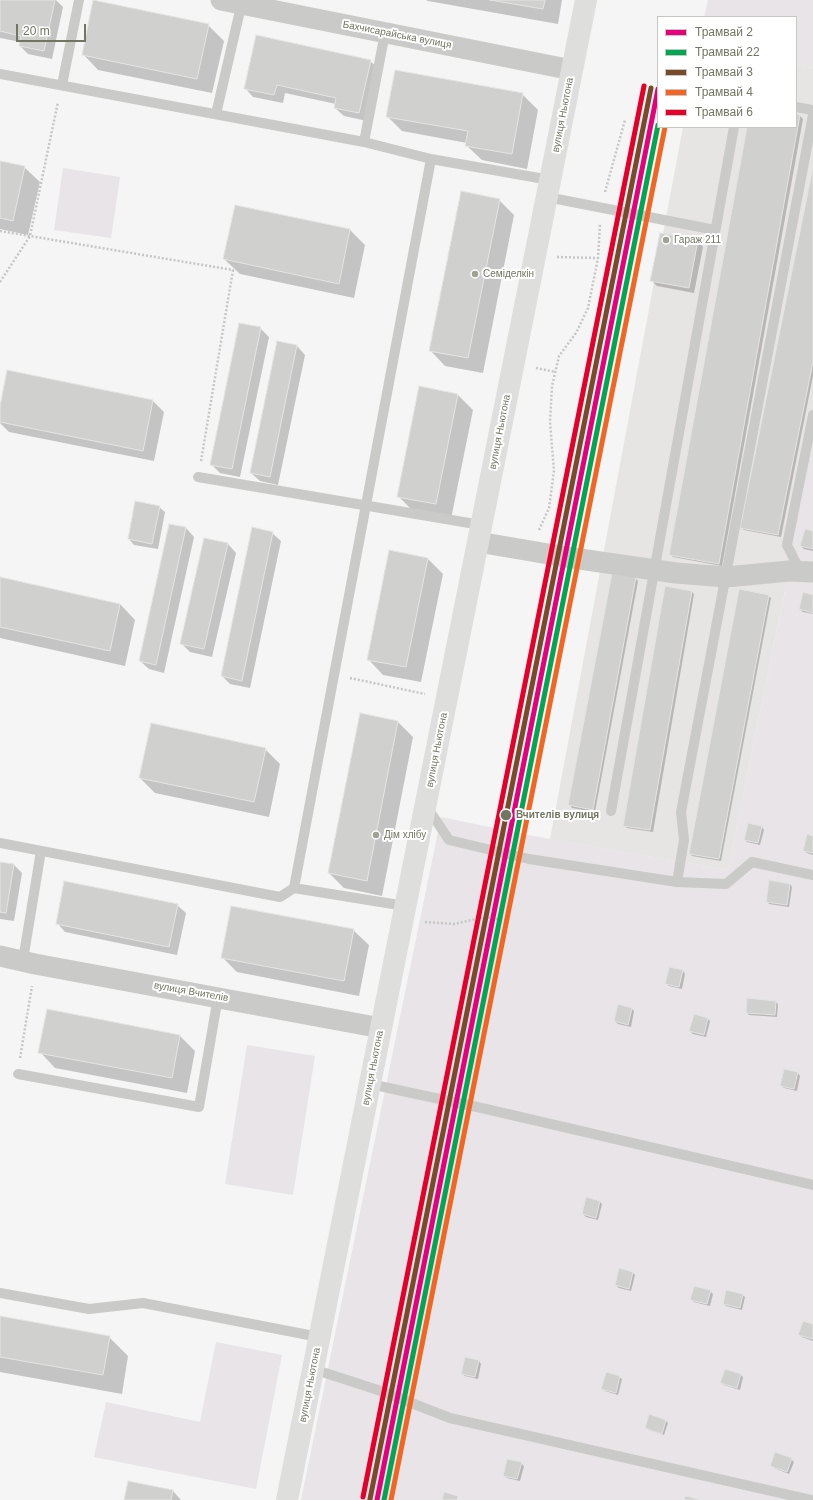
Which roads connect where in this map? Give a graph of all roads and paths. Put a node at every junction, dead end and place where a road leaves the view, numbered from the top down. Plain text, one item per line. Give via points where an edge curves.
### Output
1 (79, 0) edge
2 (221, 0) edge
3 (586, 0) edge
4 (242, 2) edge
5 (385, 33) junction
6 (572, 70) junction
7 (0, 74) edge
8 (62, 85) junction
9 (797, 107) edge
10 (813, 110) edge
11 (216, 114) junction
12 (813, 115) edge
13 (625, 120) dead end
14 (734, 128) edge
15 (364, 142) junction
16 (431, 159) junction
17 (549, 189) junction
18 (601, 208) junction
19 (715, 230) junction
20 (0, 231) edge
21 (30, 236) junction
22 (535, 257) junction
23 (598, 258) junction
24 (0, 282) edge
25 (813, 415) edge
26 (198, 477) joint
27 (365, 506) junction
28 (480, 533) junction
29 (529, 550) junction
30 (654, 570) junction
31 (809, 572) edge
32 (726, 577) junction
33 (334, 674) junction
34 (447, 698) junction
35 (426, 806) junction
36 (611, 811) dead end
37 (0, 843) edge
38 (41, 851) junction
39 (813, 875) edge
40 (677, 882) junction
41 (294, 888) junction
42 (404, 913) junction
43 (508, 921) dead end
44 (0, 956) edge
45 (29, 962) junction
46 (218, 997) junction
47 (381, 1028) junction
48 (18, 1074) joint
49 (370, 1084) junction
50 (813, 1185) edge
51 (0, 1293) edge
52 (320, 1337) junction
53 (313, 1369) junction
54 (287, 1500) edge
55 (811, 1500) edge

1 - 8 lane
2 - 4 street, Бахчисарайська вулиця
3 - 6 main road, вулиця Ньютона
4 - 5 street, Бахчисарайська вулиця
4 - 11 lane
5 - 6 street, Бахчисарайська вулиця
5 - 15 lane
6 - 17 main road, вулиця Ньютона
7 - 8 lane
8 - 11 lane
8 - 21 path
9 - 10 lane
11 - 15 lane
12 - 32 lane
13 - 18 path
14 - 19 lane
15 - 16 lane
16 - 17 lane
16 - 27 lane
17 - 18 lane
17 - 22 main road, вулиця Ньютона
18 - 19 lane
18 - 23 path
19 - 30 lane
20 - 21 path
21 - 24 path
21 - 26 path via 233,270
22 - 23 path
22 - 28 main road, вулиця Ньютона
23 - 29 path via 588,308 576,333 559,356 552,386 550,422 554,471 549,508
25 - 31 lane via 787,545 796,563
26 - 27 lane
27 - 28 lane
27 - 33 lane
28 - 29 street
28 - 34 main road, вулиця Ньютона
29 - 30 street
30 - 32 street
30 - 36 lane
31 - 32 street via 789,571
32 - 40 lane via 681,812 684,840
33 - 34 path
33 - 41 lane
34 - 35 main road, вулиця Ньютона
35 - 40 lane via 449,840 529,859
35 - 42 main road, вулиця Ньютона
37 - 38 lane
38 - 41 lane via 280,897
38 - 45 lane
39 - 40 lane via 752,862 726,884
41 - 42 lane
42 - 43 path via 454,924 485,917
42 - 47 main road, вулиця Ньютона
44 - 45 street, вулиця Вчителів
45 - 46 street, вулиця Вчителів
45 - 48 path
46 - 47 street, вулиця Вчителів
46 - 48 lane via 199,1107
47 - 49 main road, вулиця Ньютона
49 - 50 lane
49 - 52 main road, вулиця Ньютона
51 - 52 lane via 89,1309 143,1303
52 - 53 main road, вулиця Ньютона
53 - 54 main road, вулиця Ньютона
53 - 55 lane via 378,1390 450,1418

